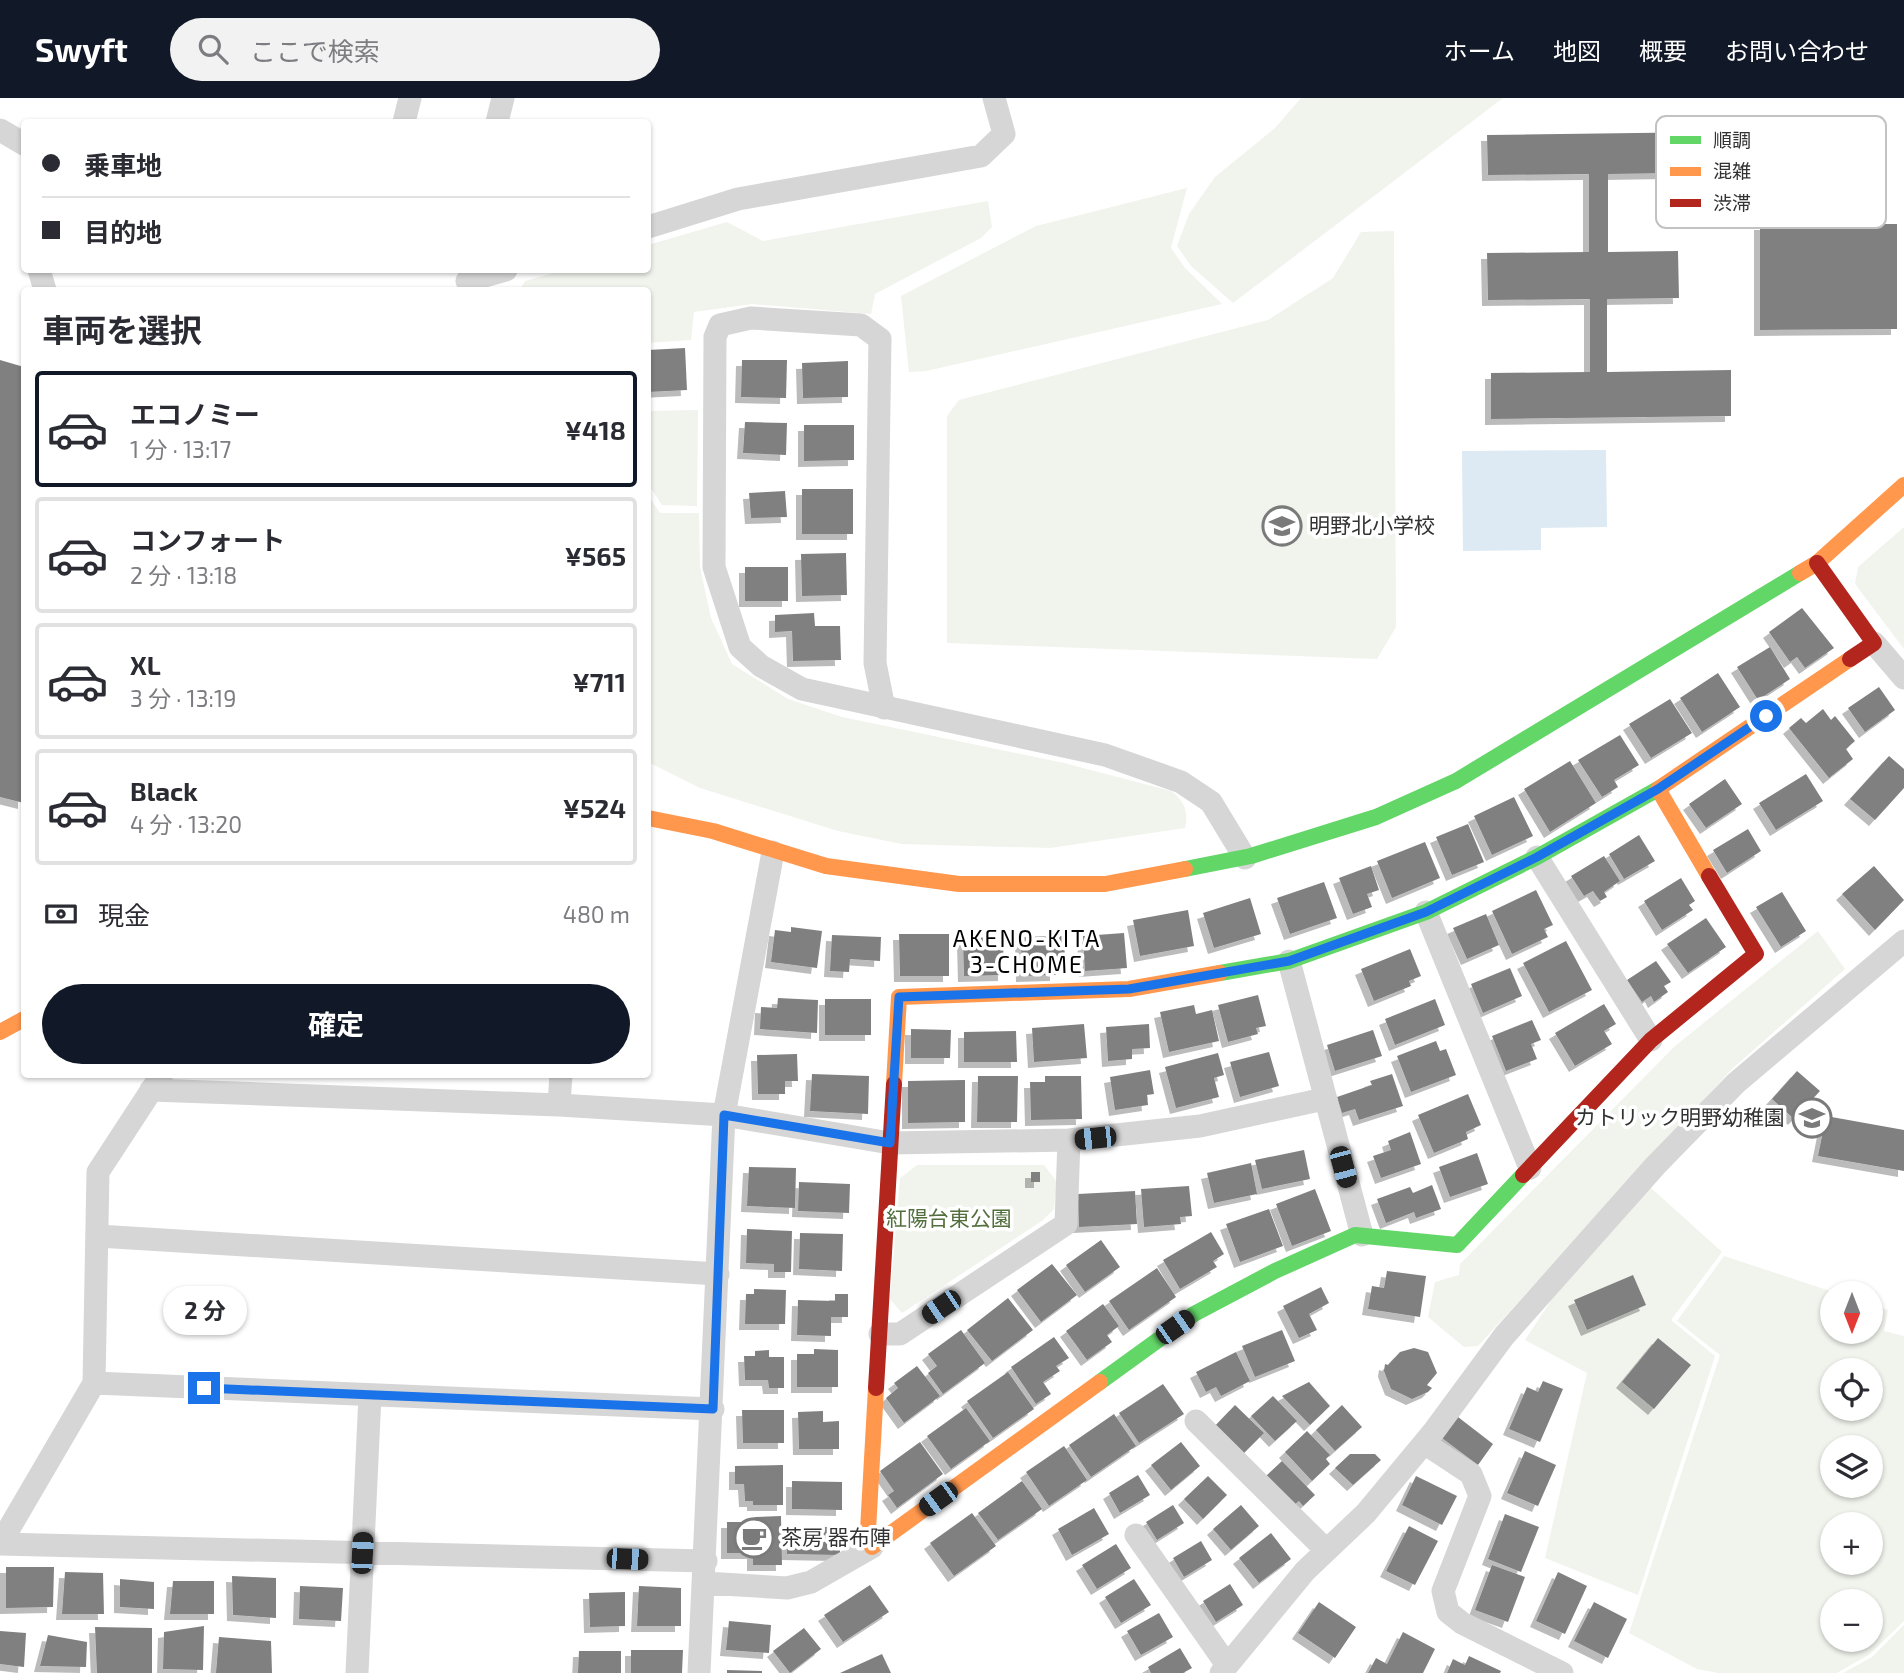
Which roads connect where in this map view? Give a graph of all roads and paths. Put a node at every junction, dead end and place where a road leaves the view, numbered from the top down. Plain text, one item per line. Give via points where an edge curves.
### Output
1 (410, 98) edge
2 (503, 98) edge
3 (994, 98) edge
4 (405, 119) edge
5 (498, 119) edge
6 (0, 130) edge
7 (21, 143) edge
8 (651, 226) edge
9 (495, 273) edge
10 (469, 280) edge
11 (1904, 485) edge
12 (1817, 563) junction
13 (1874, 643) junction
14 (1904, 678) edge
15 (884, 708) junction
16 (1658, 789) junction
17 (651, 819) edge
18 (773, 852) junction
19 (1537, 857) junction
20 (1245, 858) junction
21 (1426, 912) junction
22 (1904, 941) edge
23 (1289, 961) junction
24 (21, 1021) edge
25 (0, 1032) edge
26 (1651, 1040) junction
27 (561, 1078) edge
28 (156, 1082) edge
29 (1324, 1099) junction
30 (559, 1105) junction
31 (724, 1115) junction
32 (1069, 1140) junction
33 (890, 1143) junction
34 (1530, 1168) junction
35 (1362, 1235) junction
36 (98, 1236) junction
37 (718, 1274) junction
38 (880, 1334) junction
39 (94, 1383) junction
40 (370, 1395) junction
41 (713, 1409) junction
42 (1196, 1421) dead end
43 (1424, 1443) junction
44 (1136, 1535) dead end
45 (872, 1547) junction
46 (1326, 1550) junction
47 (362, 1553) junction
48 (706, 1572) junction
49 (1534, 1667) edge
50 (1224, 1669) edge
51 (357, 1673) edge
52 (699, 1673) edge
53 (1562, 1673) edge

1 - 4 street
2 - 5 street
3 - 8 street via 1004,134 981,156 738,199
6 - 7 street
9 - 10 street
11 - 12 street
12 - 13 street
12 - 20 street via 1456,781 1376,817
13 - 14 street
13 - 16 street
15 - 15 street via 875,663 880,340 861,325 751,318 720,325 715,337 715,567 740,647 761,666 802,689
15 - 20 street via 1105,755 1181,782 1211,802
16 - 19 street
16 - 26 street via 1756,954
17 - 18 street via 713,831
18 - 20 street via 886,876 1035,886 1105,884
18 - 31 street
19 - 21 street
19 - 26 street
21 - 23 street
21 - 34 street
22 - 43 street via 1736,1083 1655,1166 1504,1336
23 - 29 street
23 - 33 street via 1129,989 899,997
24 - 25 street
26 - 34 street
27 - 30 street
28 - 30 street
28 - 36 street via 98,1172
29 - 32 street via 1200,1126
29 - 35 street
30 - 31 street
31 - 33 street
31 - 37 street
32 - 33 street
32 - 38 street via 1066,1224 900,1334
33 - 38 street
34 - 35 street via 1457,1245
35 - 45 street via 1275,1271 1194,1314
36 - 37 street
36 - 39 street
37 - 41 street
38 - 45 street via 868,1530
39 - 40 street
39 - 47 street via 0,1544
40 - 41 street
40 - 47 street
41 - 48 street
42 - 46 street
43 - 46 street via 1366,1513
43 - 49 street via 1471,1474 1480,1496 1443,1591 1448,1612
44 - 50 street
45 - 48 street via 811,1582 787,1588
46 - 50 street
47 - 48 street
47 - 51 street
48 - 52 street
49 - 53 street

